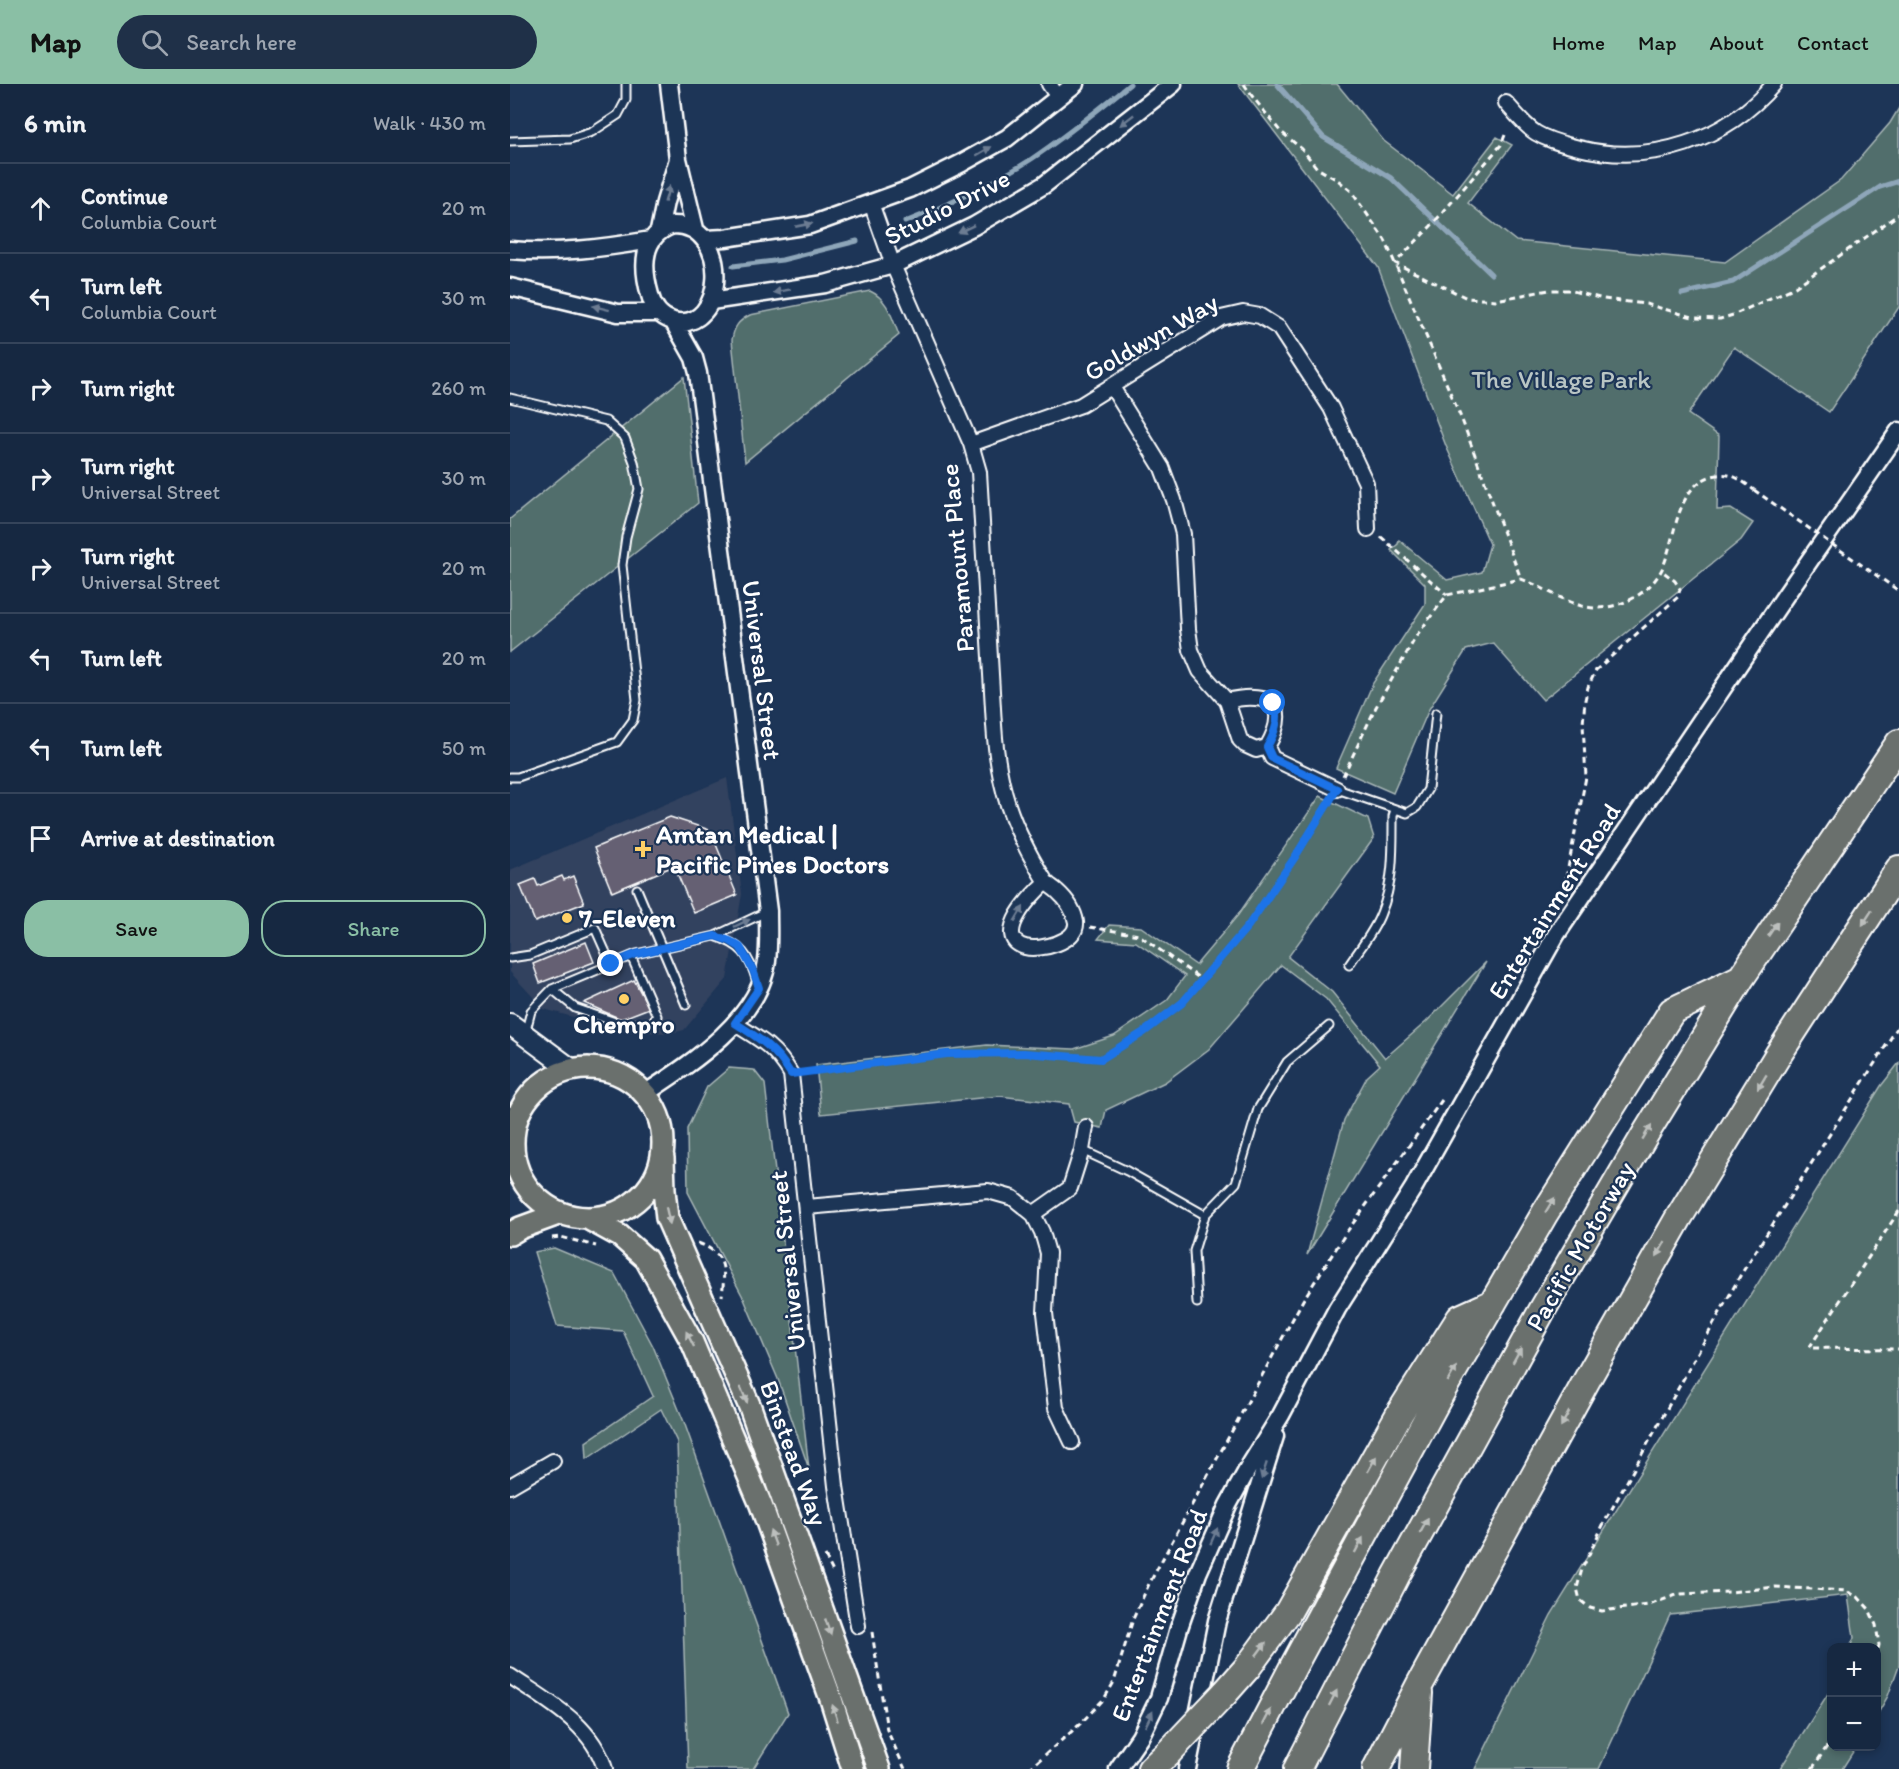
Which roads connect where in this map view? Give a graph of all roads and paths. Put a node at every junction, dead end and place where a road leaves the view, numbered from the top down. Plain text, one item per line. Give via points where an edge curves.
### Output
1 (626, 84) edge
2 (669, 84) edge
3 (1075, 84) edge
4 (1173, 84) edge
5 (1244, 84) edge
6 (1774, 84) edge
7 (1053, 90) edge
8 (1506, 103) dead end
9 (1506, 135) dead end
10 (510, 141) edge
11 (678, 159) junction
12 (871, 203) junction
13 (1899, 214) edge
14 (700, 234) junction
15 (655, 235) junction
16 (510, 250) edge
17 (1395, 263) junction
18 (893, 264) junction
19 (510, 287) edge
20 (711, 301) junction
21 (666, 317) junction
22 (1112, 387) junction
23 (510, 398) edge
24 (1899, 431) edge
25 (971, 444) junction
26 (1368, 529) joint
27 (1661, 570) junction
28 (1521, 579) junction
29 (1899, 591) edge
30 (1447, 595) junction
31 (1227, 701) junction
32 (1436, 713) dead end
33 (1899, 743) edge
34 (1267, 747) junction
35 (510, 777) edge
36 (1337, 789) junction
37 (1395, 810) junction
38 (1899, 869) edge
39 (1046, 882) junction
40 (637, 889) dead end
41 (768, 911) junction
42 (1543, 923) dead end
43 (1076, 925) junction
44 (715, 936) junction
45 (662, 949) junction
46 (631, 956) junction
47 (510, 958) edge
48 (611, 964) junction
49 (1349, 965) dead end
50 (1741, 978) junction
51 (1202, 980) junction
52 (759, 988) junction
53 (552, 989) junction
54 (686, 1005) dead end
55 (735, 1023) junction
56 (1899, 1025) edge
57 (1329, 1026) dead end
58 (517, 1030) edge
59 (571, 1069) junction
60 (791, 1074) junction
61 (1447, 1092) dead end
62 (646, 1093) junction
63 (1086, 1127) dead end
64 (512, 1142) edge
65 (1082, 1150) junction
66 (663, 1158) junction
67 (807, 1207) junction
68 (1899, 1211) edge
69 (561, 1214) junction
70 (1033, 1214) junction
71 (1205, 1215) junction
72 (589, 1219) junction
73 (510, 1234) edge
74 (1197, 1303) dead end
75 (1493, 1303) junction
76 (1899, 1349) edge
77 (1281, 1415) junction
78 (1072, 1442) dead end
79 (553, 1461) dead end
80 (510, 1486) edge
81 (864, 1624) joint
82 (1879, 1643) edge
83 (510, 1676) edge
84 (1420, 1684) junction
85 (1827, 1746) edge
86 (1168, 1764) edge
87 (605, 1769) edge
88 (852, 1769) edge
89 (879, 1769) edge
90 (905, 1769) edge
91 (1029, 1769) edge
92 (1118, 1769) edge
93 (1240, 1769) edge
94 (1297, 1769) edge
95 (1376, 1769) edge
96 (1414, 1769) edge
97 (1812, 1769) edge

1 - 10 lane via 626,100 618,115 592,132 570,139
2 - 11 street
3 - 7 street, Studio Drive
4 -> 18 street, Studio Drive via 1044,185 974,226
5 - 17 path via 1280,131 1317,168 1351,191 1385,240
6 - 8 street via 1760,101 1715,132 1673,148 1646,152 1596,152 1554,142 1533,131
12 -> 7 street, Studio Drive via 910,189 1007,138
9 - 17 path via 1441,215
11 - 14 street
15 -> 11 street
14 -> 12 street, Studio Drive via 725,238 810,225
12 - 18 street, Paramount Place
13 - 17 path via 1795,287 1720,319 1696,318 1646,304 1569,291 1549,290 1496,300 1467,298
14 - 15 street via 673,225
14 - 20 street via 713,256 716,279
15 - 16 street via 604,248
15 - 21 street via 646,256 646,283 653,305
17 - 28 path via 1462,420
18 -> 20 street, Studio Drive via 825,284
18 - 25 street, Paramount Place
21 -> 19 street via 618,313
20 - 21 street via 699,316 685,322
21 - 41 street, Universal Street via 694,358 698,373
22 - 25 street, Goldwyn Way via 1082,405
22 - 26 street, Goldwyn Way via 1221,318 1243,313 1260,316 1279,328 1331,408 1366,483
22 - 31 street via 1162,468 1174,500 1183,534 1191,650 1200,671
23 - 35 lane via 606,421 625,438 639,489 622,565 637,700 633,720 617,742
24 - 77 street, Entertainment Road via 1556,935 1414,1187 1337,1309
25 - 39 street, Paramount Place via 979,472 996,760 1013,822
26 - 30 path via 1390,543
27 - 28 path via 1635,598 1600,608 1580,606
27 - 29 path, bridge via 1684,501 1693,488 1702,479 1729,474
27 - 42 path via 1675,581 1680,589 1678,597 1596,670 1588,687 1582,798 1565,883
28 - 30 path
30 - 36 path via 1417,634
31 - 34 street via 1240,740 1256,750
31 - 34 street via 1254,697 1273,703 1277,713
32 - 37 lane via 1428,789 1417,807 1407,813
50 -> 33 highway, Pacific Motorway
34 - 36 street via 1272,758
36 - 37 lane
36 - 51 path via 1248,926
37 - 49 lane via 1391,880 1382,913
38 -> 84 highway via 1778,1055 1678,1219
39 - 43 street, Paramount Place via 1067,903
43 -> 39 street via 1074,934 1061,942 1032,948 1017,943 1013,923
40 - 45 lane
44 -> 41 lane
41 - 52 street, Universal Street via 767,963
43 - 51 path via 1139,935
44 - 45 lane
44 - 52 lane via 740,947
45 - 46 lane
45 - 54 lane
46 - 48 lane
46 - 53 lane via 657,1016 650,1025 618,1023 575,1008
47 - 48 lane via 530,955 596,928
48 - 53 lane
75 -> 50 highway via 1672,1011
94 -> 50 highway, Pacific Motorway via 1396,1576 1544,1306
51 - 60 path via 1182,1003 1101,1059 1024,1053 947,1054
52 - 55 street, Universal Street
53 - 58 lane
55 - 60 street, Universal Street via 765,1042
55 - 62 street, Universal Street via 690,1063
56 - 82 path via 1734,1286 1603,1525 1577,1588 1580,1600 1602,1611 1649,1605 1679,1594 1775,1587 1846,1591 1869,1609
57 - 71 lane via 1287,1062 1258,1108 1236,1183
58 - 59 main road
59 - 62 main road via 612,1070
59 - 64 main road via 549,1077 531,1093 518,1113
60 - 67 street, Universal Street
61 - 91 path via 1303,1300 1149,1584 1109,1691 1080,1724
62 - 66 main road via 662,1124
63 - 65 street
64 - 69 main road via 519,1173 529,1190
65 - 70 street via 1070,1188
65 - 71 lane
66 - 72 main road via 653,1182 637,1202 614,1214
66 -> 89 main road, Binstead Way via 668,1218 750,1407
67 - 70 street via 988,1191 1013,1198
67 - 81 street, Universal Street via 836,1486
68 - 76 path via 1809,1348
69 - 72 main road
69 - 73 main road
70 - 78 street via 1047,1253 1045,1313 1056,1408
71 - 74 lane via 1194,1251
88 -> 72 main road, Binstead Way via 761,1505 692,1342 646,1259 620,1236
86 -> 75 highway, bridge via 1288,1612 1401,1411 1460,1318
93 -> 75 highway
77 -> 86 street, Entertainment Road
92 -> 77 street, Entertainment Road via 1140,1737 1159,1698 1179,1628 1214,1537 1250,1465
79 - 80 street
81 - 90 path via 887,1730
83 - 87 street via 585,1732 602,1757
84 - 95 highway
84 - 96 highway
85 - 97 path

